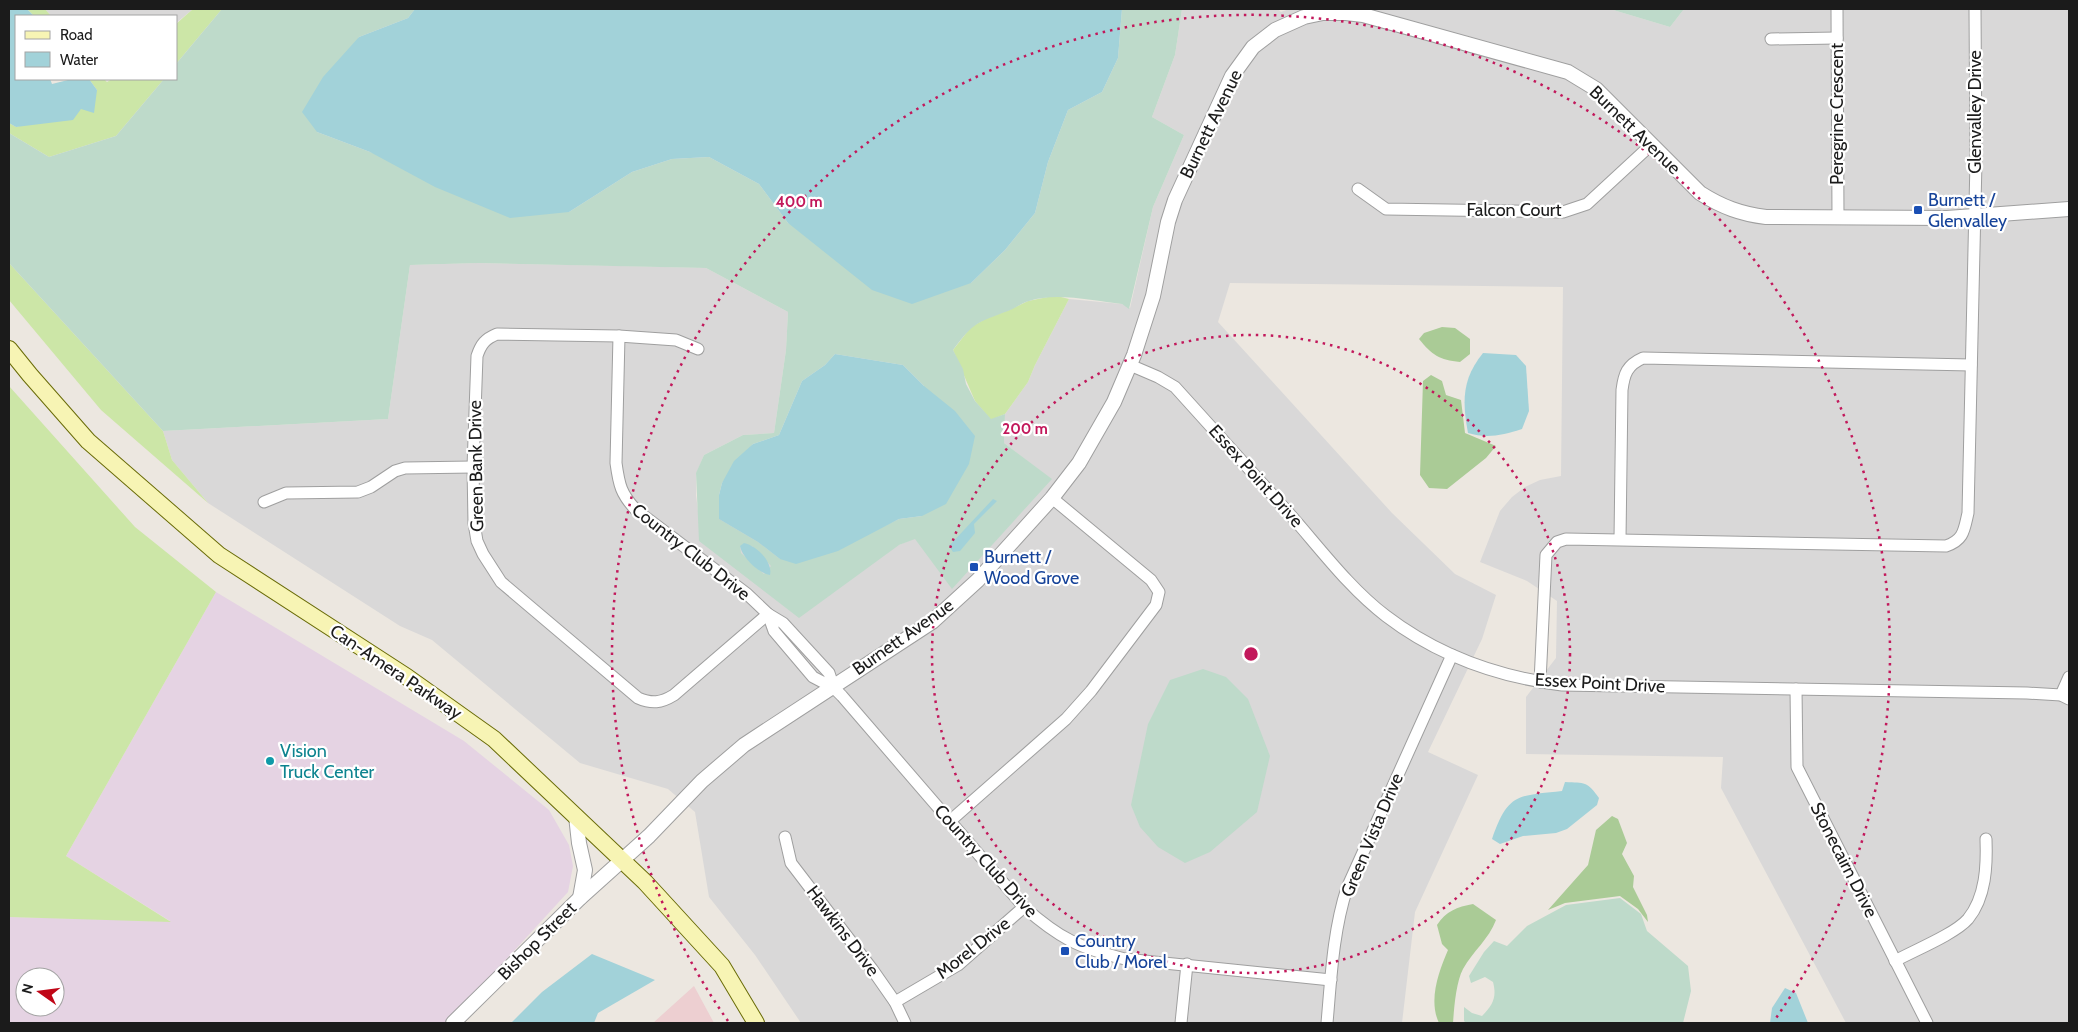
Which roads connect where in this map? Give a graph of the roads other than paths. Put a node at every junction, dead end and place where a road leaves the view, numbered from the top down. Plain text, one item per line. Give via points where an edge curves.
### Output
1 (1837, 9) edge
2 (1975, 9) edge
3 (1837, 38) junction
4 (1771, 39) dead end
5 (1652, 144) junction
6 (1358, 189) dead end
7 (2069, 209) edge
8 (1974, 216) junction
9 (1838, 218) junction
10 (619, 336) junction
11 (9, 349) edge
12 (698, 349) dead end
13 (1130, 365) junction
14 (1971, 365) junction
15 (473, 467) junction
16 (1052, 498) junction
17 (264, 502) dead end
18 (1620, 539) junction
19 (768, 614) junction
20 (1452, 655) junction
21 (2069, 676) edge
22 (1540, 682) junction
23 (834, 688) junction
24 (1796, 688) junction
25 (2065, 697) edge
26 (576, 816) junction
27 (950, 821) junction
28 (785, 837) dead end
29 (1986, 838) dead end
30 (622, 860) junction
31 (580, 898) junction
32 (1024, 906) junction
33 (1894, 961) junction
34 (1187, 964) junction
35 (1331, 980) junction
36 (895, 1002) junction
37 (453, 1023) edge
38 (756, 1023) edge
39 (906, 1023) edge
40 (1181, 1023) edge
41 (1327, 1023) edge
42 (1927, 1023) edge

1 - 3 street, Peregrine Crescent
2 - 8 street, Glenvalley Drive
3 - 4 street
3 - 9 street, Peregrine Crescent
5 - 6 street, Falcon Court via 1587,204 1563,212 1386,209
5 - 9 street, Burnett Avenue via 1700,193 1734,211 1766,217
5 - 13 street, Burnett Avenue via 1596,89 1568,72 1363,15 1323,13 1304,17 1275,30 1253,47 1232,76 1175,200 1154,296
7 - 8 street, Burnett Avenue
8 - 9 street, Burnett Avenue via 1901,220
8 - 14 street, Glenvalley Drive
10 - 12 street, Green Bank Drive via 676,340
10 - 15 street, Green Bank Drive via 496,334 480,344
10 - 19 street, Country Club Drive via 616,463 624,497 636,510 747,594
11 - 26 main road, Can-Amera Parkway via 88,441 218,555 407,677 494,739
13 - 16 street, Burnett Avenue via 1100,429
13 - 20 street, Essex Point Drive via 1175,387 1341,572 1385,616
14 - 18 street, Glenvalley Drive via 1968,513 1962,536 1956,542 1946,546
14 - 18 street via 1643,358 1636,361 1624,376 1622,390
15 - 17 street via 406,468 358,492 286,493
15 - 19 street, Green Bank Drive via 477,541 490,568 524,603 638,698 660,702 674,695
16 - 23 street, Burnett Avenue via 978,580 932,622
16 - 27 street via 1152,580 1159,592 1156,605 1066,719
18 - 22 street, Glenvalley Drive via 1566,539 1557,542 1546,555
19 - 23 street, Country Club Drive via 774,631 813,677
20 - 22 street, Essex Point Drive via 1479,666
20 - 35 street, Green Vista Drive via 1347,888 1335,940
21 - 25 street
22 - 24 street, Essex Point Drive via 1598,686
23 - 27 street, Country Club Drive
23 - 30 street, Burnett Avenue via 744,745 702,781
24 - 25 street, Essex Point Drive via 2027,692
24 - 33 street, Stonecairn Drive via 1796,767
26 - 30 main road, Can-Amera Parkway
26 - 31 street via 585,870
27 - 32 street, Country Club Drive
28 - 36 street, Hawkins Drive via 791,863
29 - 33 street via 1987,868 1978,900 1968,919
30 - 31 street, Bishop Street
30 - 38 main road, Can-Amera Parkway via 722,966
31 - 37 street, Bishop Street
32 - 34 street, Country Club Drive via 1068,941 1096,952
32 - 36 street, Morel Drive via 958,965
33 - 42 street, Stonecairn Drive
34 - 35 street, Country Club Drive
34 - 40 street
35 - 41 street, Green Vista Drive
36 - 39 street, Hawkins Drive

